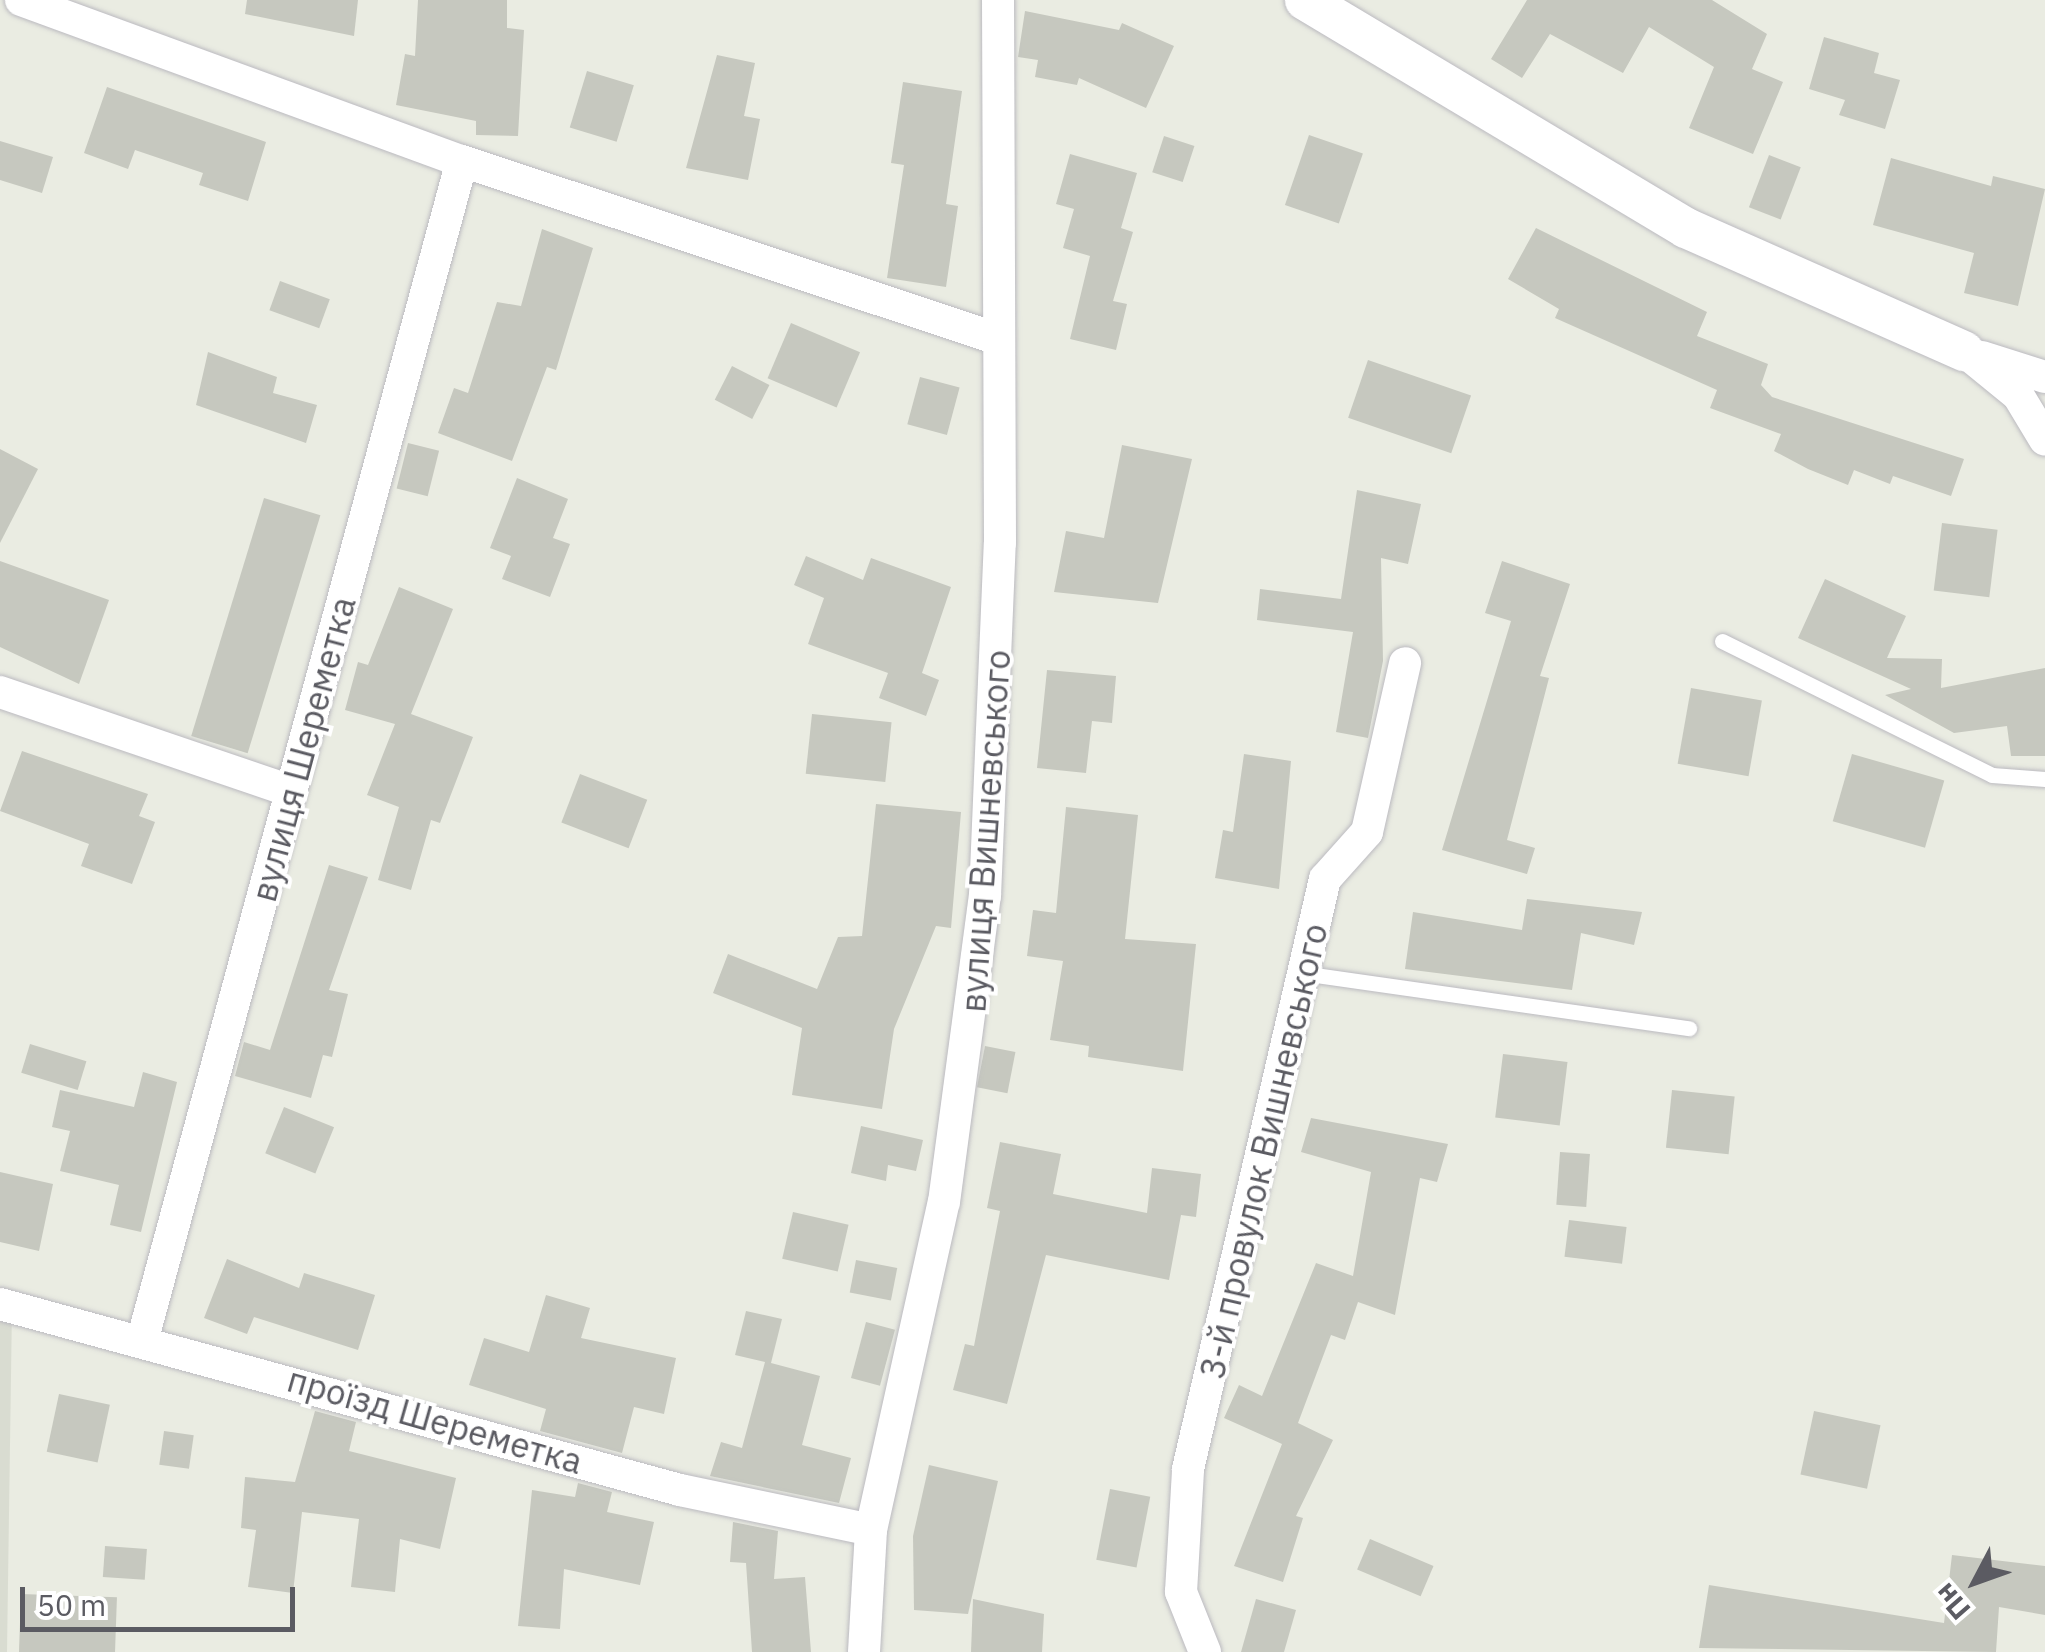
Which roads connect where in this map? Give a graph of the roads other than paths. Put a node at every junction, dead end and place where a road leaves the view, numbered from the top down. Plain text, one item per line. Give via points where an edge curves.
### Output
1 (22, 0) edge
2 (998, 0) edge
3 (1304, 0) edge
4 (462, 161) junction
5 (998, 339) junction
6 (1964, 352) junction
7 (2045, 377) edge
8 (2045, 385) edge
9 (2045, 440) edge
10 (1722, 641) dead end
11 (1405, 662) dead end
12 (0, 692) edge
13 (2045, 779) edge
14 (291, 791) junction
15 (1308, 974) junction
16 (1688, 1028) dead end
17 (0, 1304) edge
18 (143, 1338) junction
19 (871, 1530) junction
20 (864, 1652) edge
21 (1206, 1652) edge

1 - 4 street
2 - 5 street, вулиця Вишневського
3 - 6 street via 1686,228
4 - 5 street
4 - 14 street, вулиця Шереметка
5 - 19 street, вулиця Вишневського via 998,665 974,1008 912,1370
6 - 7 street
6 - 8 lane
6 - 9 street via 2018,396
10 - 13 lane via 1992,775
11 - 15 street, 3-й провулок Вишневського via 1367,832 1325,879
12 - 14 street
14 - 18 street, вулиця Шереметка
15 - 16 lane
15 - 21 street, 3-й провулок Вишневського via 1188,1469 1181,1592
17 - 18 street, проїзд Шереметка
18 - 19 street, проїзд Шереметка via 680,1490
19 - 20 street, вулиця Вишневського

